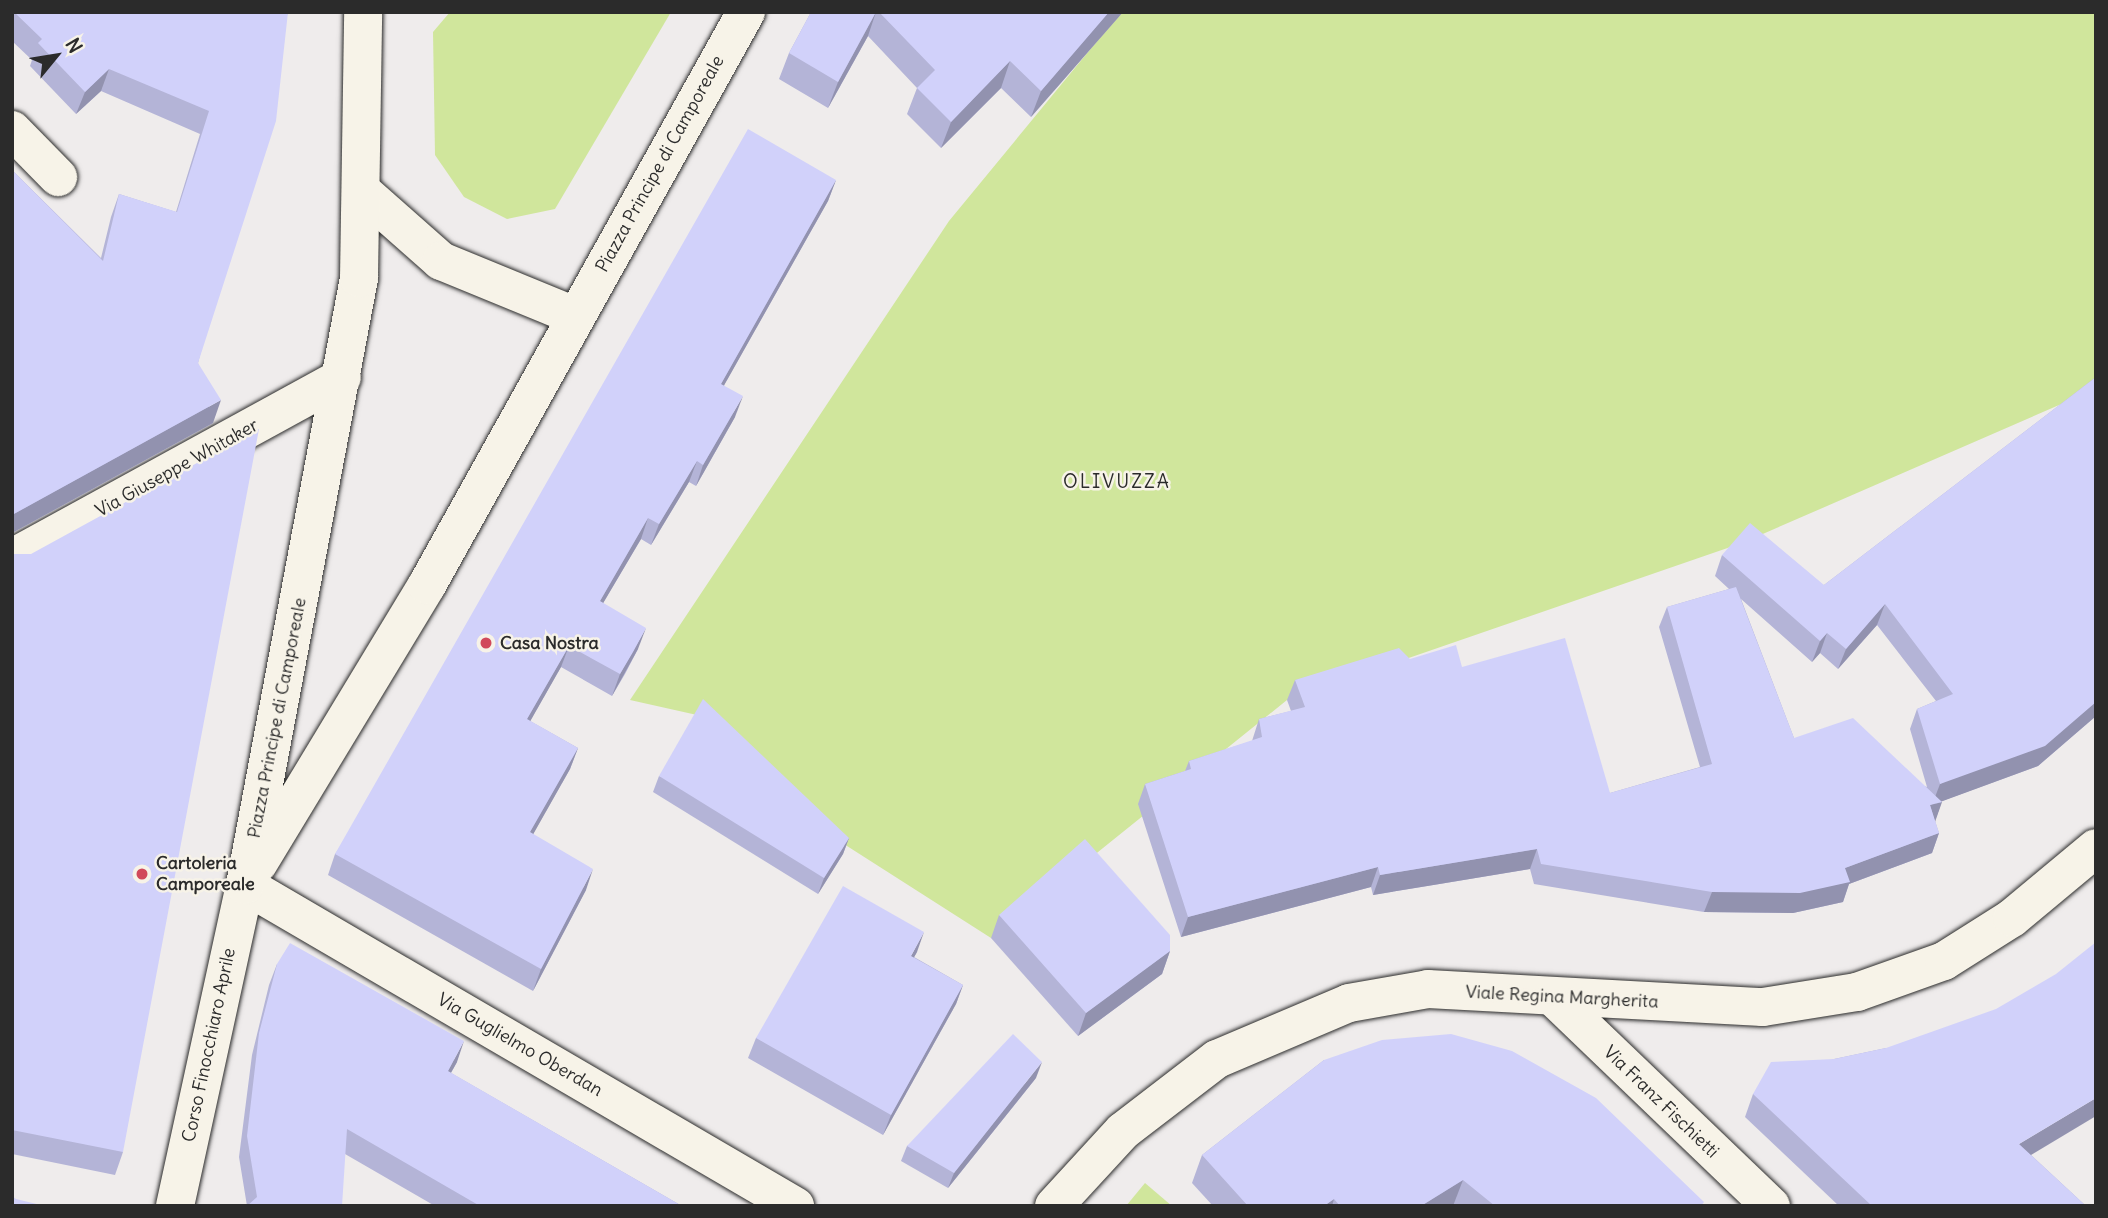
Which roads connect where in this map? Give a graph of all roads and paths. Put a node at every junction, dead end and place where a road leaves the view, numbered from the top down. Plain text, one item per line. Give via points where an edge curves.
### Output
1 (363, 12) edge
2 (746, 12) edge
3 (12, 130) edge
4 (58, 177) dead end
5 (363, 192) junction
6 (575, 316) junction
7 (342, 377) junction
8 (12, 558) edge
9 (2096, 848) edge
10 (245, 885) junction
11 (1553, 997) junction
12 (175, 1206) edge
13 (795, 1206) edge
14 (1054, 1206) edge
15 (1771, 1206) edge

1 - 5 street, Piazza Principe di Camporeale
2 - 6 street, Piazza Principe di Camporeale
3 - 4 street
5 - 6 street via 441,261
5 - 7 street, Piazza Principe di Camporeale via 359,278
6 - 10 street, Piazza Principe di Camporeale via 427,585
7 - 8 street, Via Giuseppe Whitaker
7 - 10 street, Piazza Principe di Camporeale
9 - 11 street, Viale Regina Margherita via 2012,918 1944,961 1857,992 1763,1007
10 - 12 street, Corso Finocchiaro Aprile
10 - 13 street, Via Guglielmo Oberdan
11 - 14 street, Viale Regina Margherita via 1427,989 1337,1008 1217,1059 1124,1130
11 - 15 street, Via Franz Fischietti

